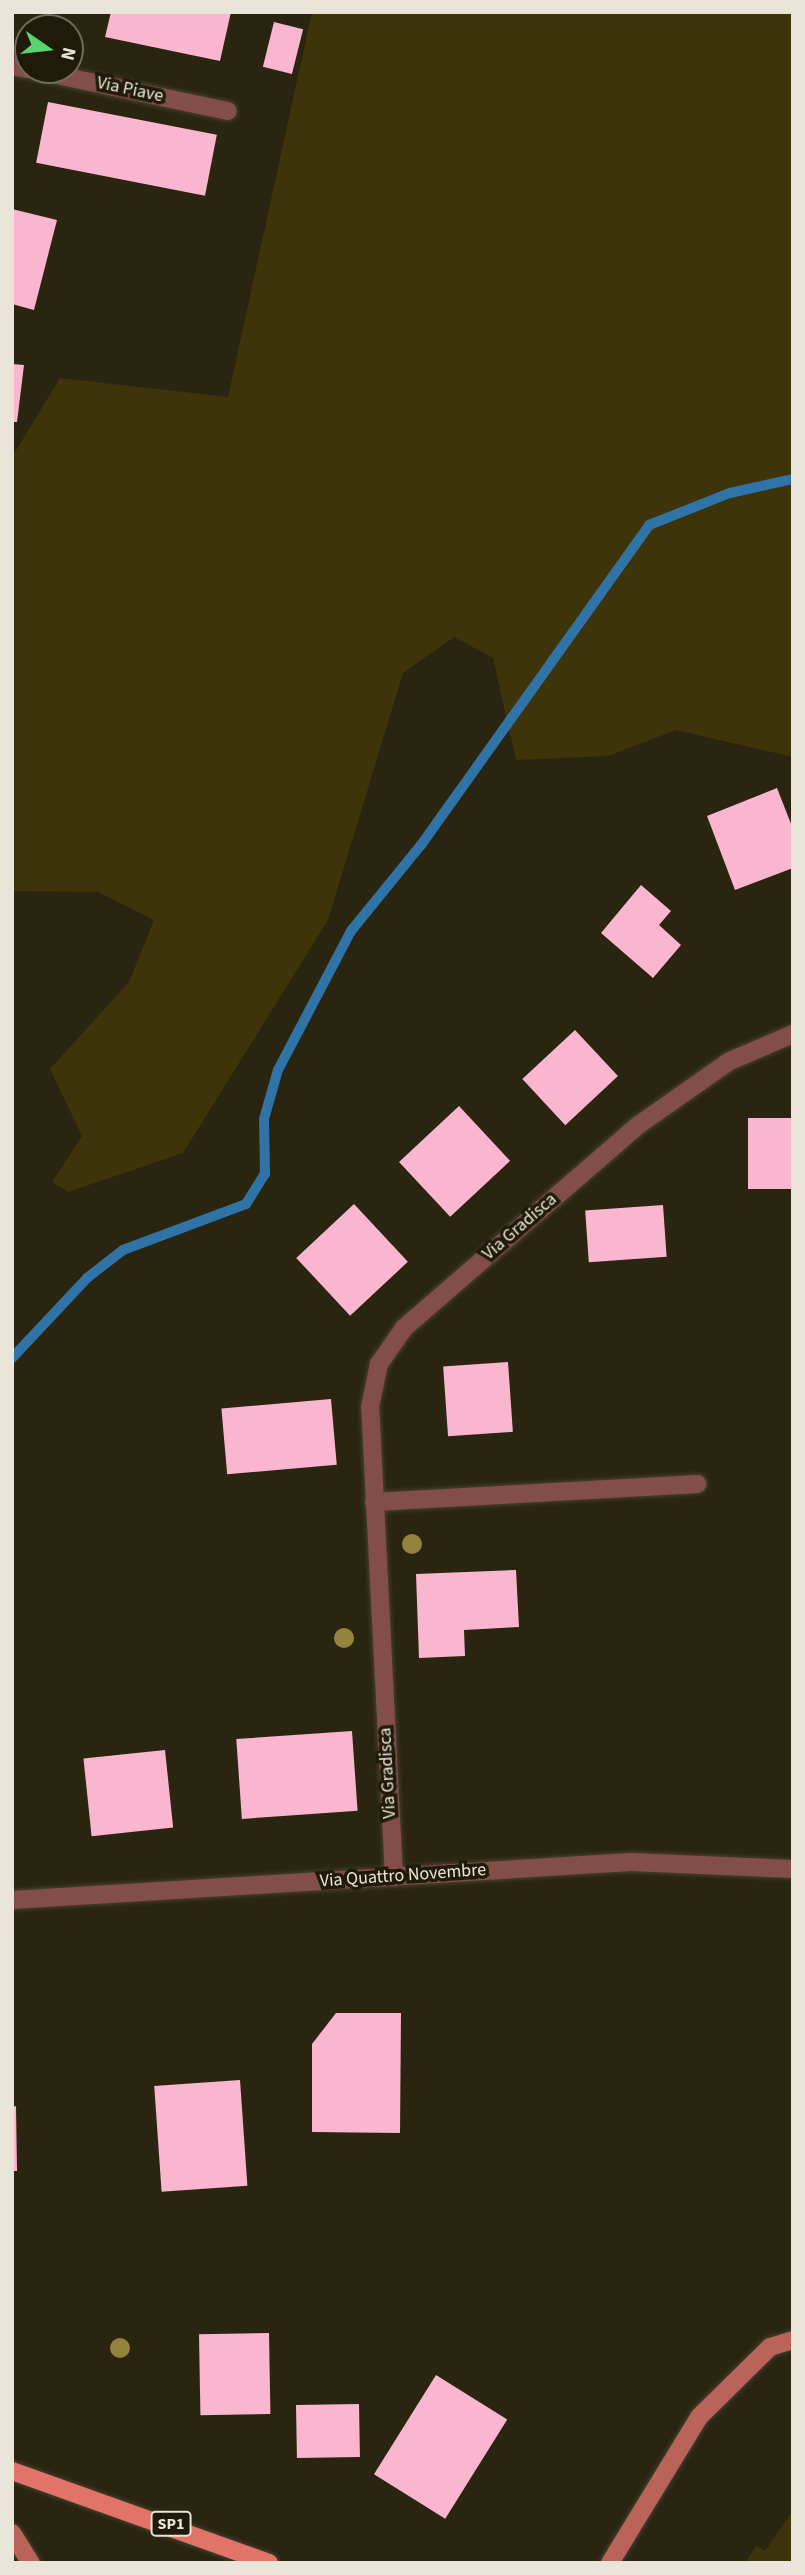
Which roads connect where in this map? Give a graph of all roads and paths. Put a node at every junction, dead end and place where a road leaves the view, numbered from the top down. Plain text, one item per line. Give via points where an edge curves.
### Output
1 (84, 80) edge
2 (228, 111) dead end
3 (793, 1034) edge
4 (697, 1484) dead end
5 (374, 1502) junction
6 (793, 1869) edge
7 (394, 1877) junction
8 (12, 1900) edge
9 (793, 2340) edge
10 (12, 2471) edge
11 (12, 2533) edge
12 (31, 2563) edge
13 (269, 2563) edge
14 (610, 2563) edge

1 - 2 street, Via Piave
3 - 5 street, Via Gradisca via 730,1061 637,1126 404,1328 379,1364 370,1406
4 - 5 street
5 - 7 street, Via Gradisca
6 - 7 street, Via Quattro Novembre via 631,1862
7 - 8 street, Via Quattro Novembre
9 - 14 main road via 770,2347 699,2417
10 - 13 main road, SP1 via 73,2488
11 - 12 main road

